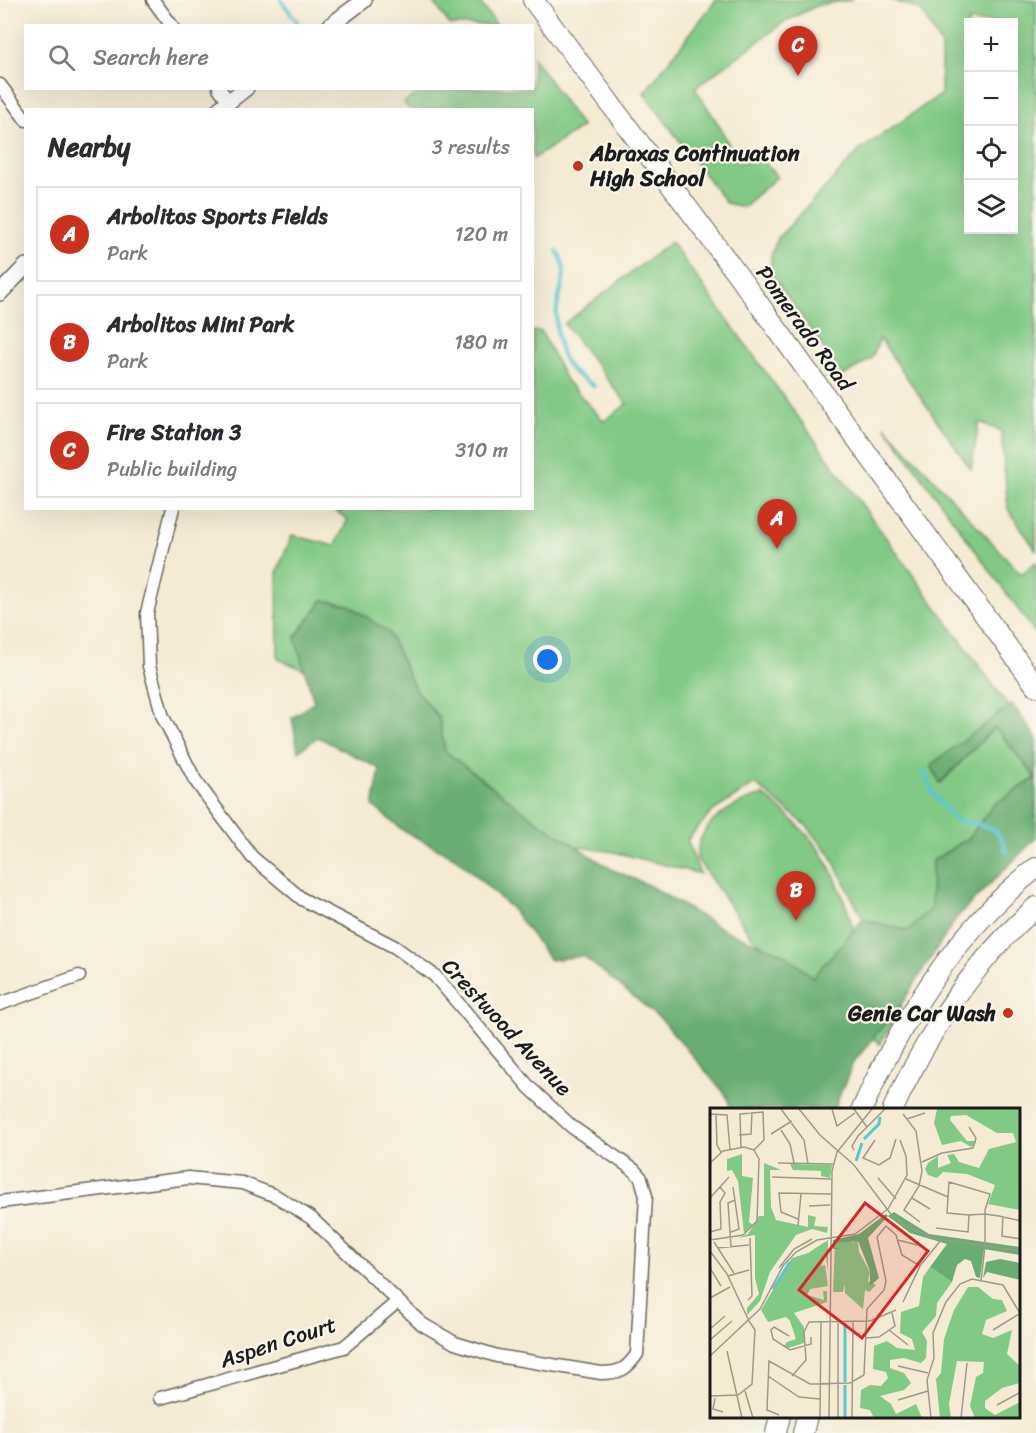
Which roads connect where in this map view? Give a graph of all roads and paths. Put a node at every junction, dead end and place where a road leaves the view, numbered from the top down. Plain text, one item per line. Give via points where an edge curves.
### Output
1 (153, 0) edge
2 (364, 0) edge
3 (533, 0) edge
4 (171, 24) edge
5 (333, 24) edge
6 (0, 85) edge
7 (220, 90) edge
8 (244, 90) edge
9 (224, 106) edge
10 (24, 117) edge
11 (24, 268) edge
12 (0, 293) edge
13 (173, 510) edge
14 (1036, 686) edge
15 (1036, 867) edge
16 (1036, 907) edge
17 (79, 976) dead end
18 (0, 1004) edge
19 (862, 1108) edge
20 (893, 1108) edge
21 (0, 1202) edge
22 (397, 1302) junction
23 (160, 1398) dead end
24 (780, 1418) edge
25 (807, 1418) edge
26 (776, 1433) edge
27 (803, 1433) edge

1 - 4 street
2 - 5 street
3 - 14 main road, Pomerado Road
6 - 10 street
7 - 9 street
8 - 9 street
11 - 12 street
13 - 22 street, Crestwood Avenue via 147,614 149,666 164,717 195,780 252,857 302,899 395,947 435,976 529,1087 572,1127 625,1162 641,1178 646,1196 640,1326 637,1354 629,1367 617,1373 601,1373 497,1356 455,1343 422,1324
15 - 19 main road via 943,965 896,1038
16 - 20 main road via 1001,942 950,1006 921,1052
17 - 18 street
21 - 22 street via 188,1178 242,1183 276,1196 311,1218
22 - 23 street, Aspen Court via 344,1347
24 - 26 main road
25 - 27 main road

